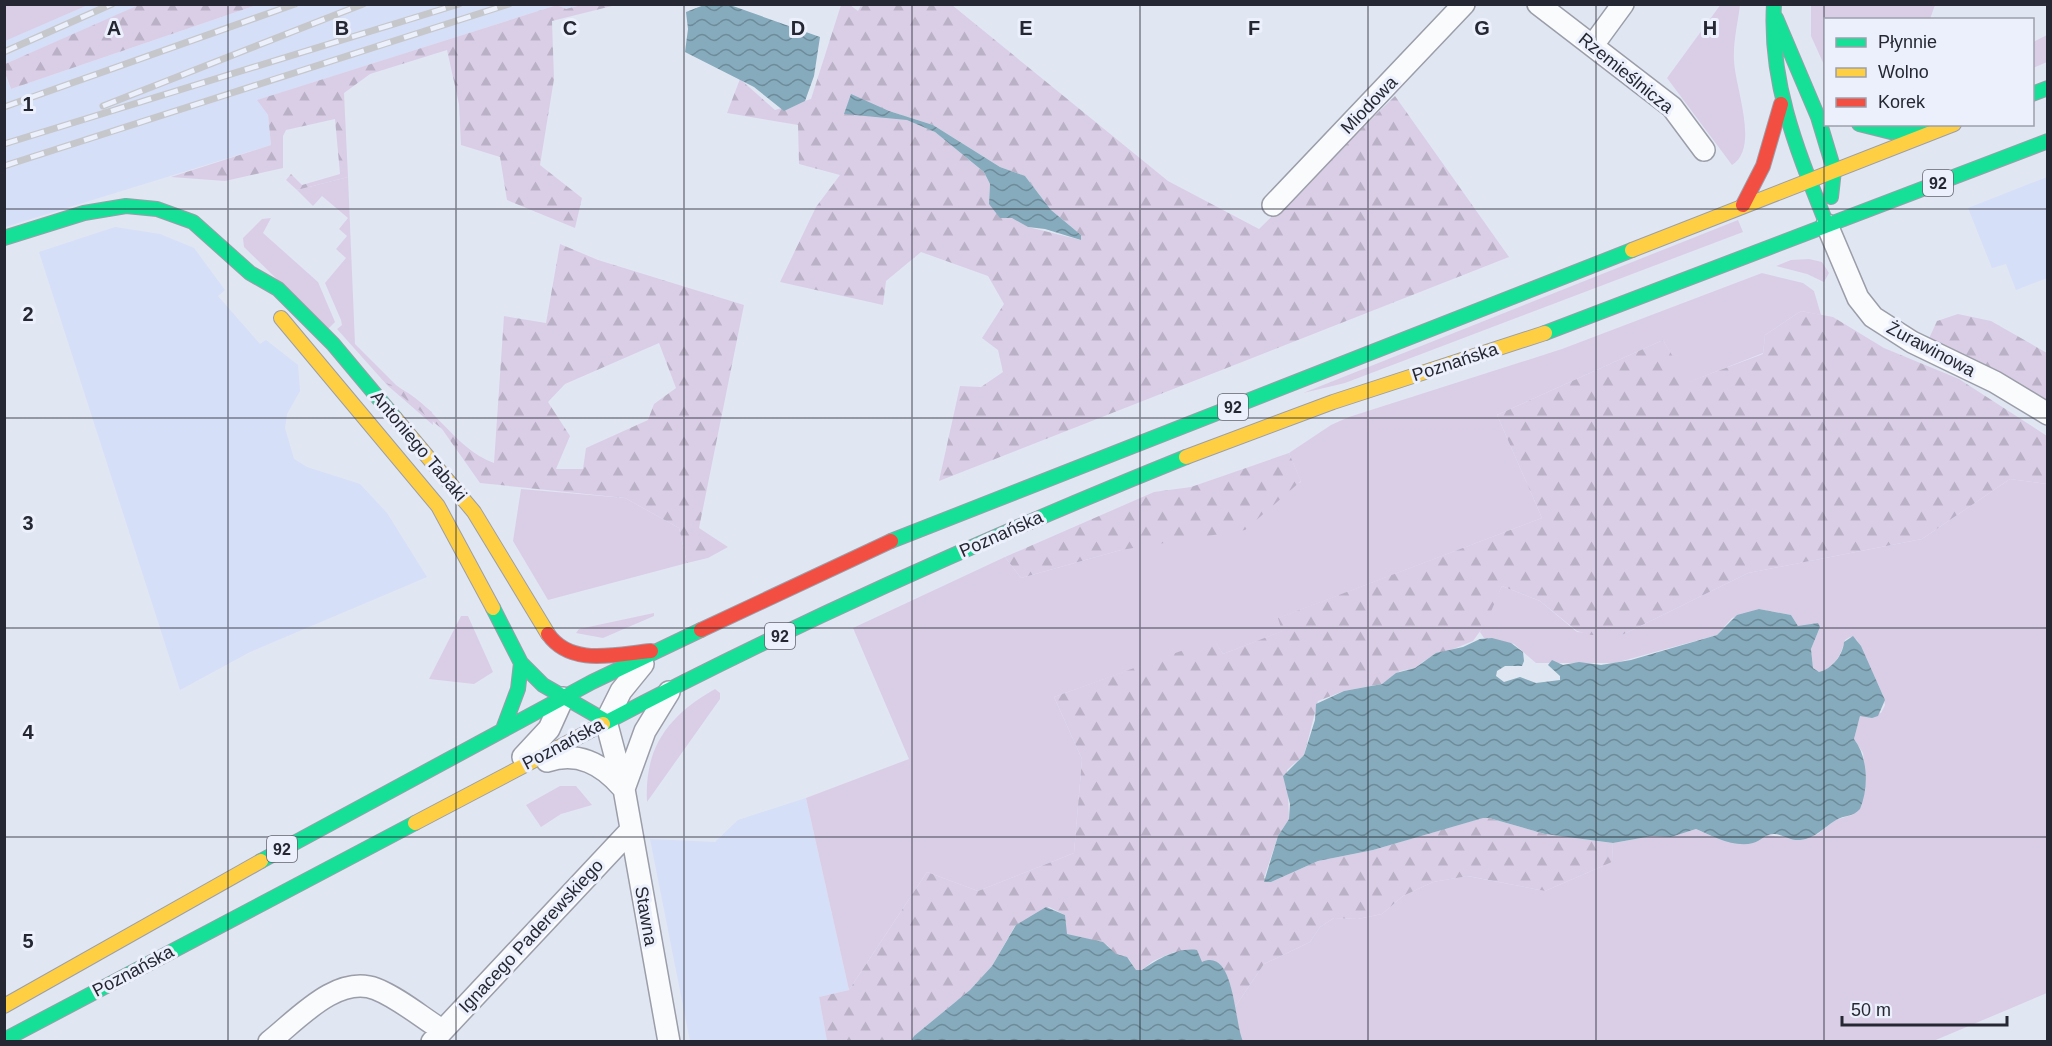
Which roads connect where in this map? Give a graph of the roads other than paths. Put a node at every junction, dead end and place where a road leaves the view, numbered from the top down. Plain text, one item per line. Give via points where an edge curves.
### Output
1 (1464, 4) edge
2 (1538, 4) edge
3 (1623, 4) edge
4 (1773, 8) edge
5 (1593, 45) junction
6 (1798, 65) junction
7 (1824, 98) edge
8 (1781, 104) junction
9 (1867, 126) edge
10 (1949, 126) edge
11 (1940, 130) junction
12 (2048, 141) edge
13 (1704, 150) dead end
14 (1834, 171) junction
15 (1810, 180) junction
16 (1273, 205) dead end
17 (1743, 205) junction
18 (1827, 225) junction
19 (4, 238) edge
20 (250, 273) junction
21 (265, 298) dead end
22 (275, 310) dead end
23 (2048, 414) edge
24 (556, 646) junction
25 (655, 650) junction
26 (521, 663) junction
27 (563, 666) dead end
28 (673, 687) junction
29 (564, 691) junction
30 (606, 721) junction
31 (503, 729) junction
32 (503, 776) junction
33 (624, 789) junction
34 (630, 831) junction
35 (4, 1006) edge
36 (437, 1036) edge
37 (4, 1040) edge
38 (269, 1041) edge
39 (669, 1041) edge

1 - 16 street, Miodowa
2 - 5 street, Rzemieślnicza
3 - 5 street
4 - 6 main road
4 - 8 main road via 1773,61
5 - 13 street, Rzemieślnicza via 1672,107
6 - 7 main road
6 - 14 main road
8 - 15 main road
8 - 17 main road via 1764,166
9 - 11 main road via 1891,132
10 - 11 main road, Poznańska / 92
11 - 14 main road, Poznańska / 92
12 - 18 main road, Poznańska / 92
14 - 15 main road, Poznańska / 92
14 - 18 main road
15 - 17 main road, Poznańska / 92
15 - 18 main road
17 - 25 main road, Poznańska / 92 via 1459,320 876,546
18 - 23 street, Żurawinowa via 1858,298 1874,317 1912,342 1995,382
18 - 28 main road, Poznańska / 92 via 1534,336 1333,402 1128,479 886,585
19 - 20 main road, Antoniego Tabaki via 84,213 146,207 193,222
20 - 21 main road, Antoniego Tabaki
20 - 24 main road, Antoniego Tabaki via 278,289 317,326 464,500
22 - 26 main road, Antoniego Tabaki via 438,506
24 - 25 main road via 585,657
24 - 27 main road, Antoniego Tabaki
25 - 29 main road, Poznańska / 92
25 - 30 street via 629,680
26 - 29 main road, Antoniego Tabaki via 543,685
26 - 31 main road via 518,689
28 - 30 main road, Poznańska / 92
28 - 33 street, Stawna via 645,731
29 - 30 main road, Antoniego Tabaki
29 - 31 main road, Poznańska / 92
29 - 32 street via 549,729
30 - 32 main road, Poznańska / 92
30 - 33 street, Stawna
31 - 35 main road, Poznańska / 92
32 - 33 street via 553,759 577,757 604,769
32 - 37 main road, Poznańska / 92
33 - 34 street, Stawna
34 - 36 street, Ignacego Paderewskiego
34 - 39 street, Stawna
36 - 38 street via 375,989 354,987 329,994

